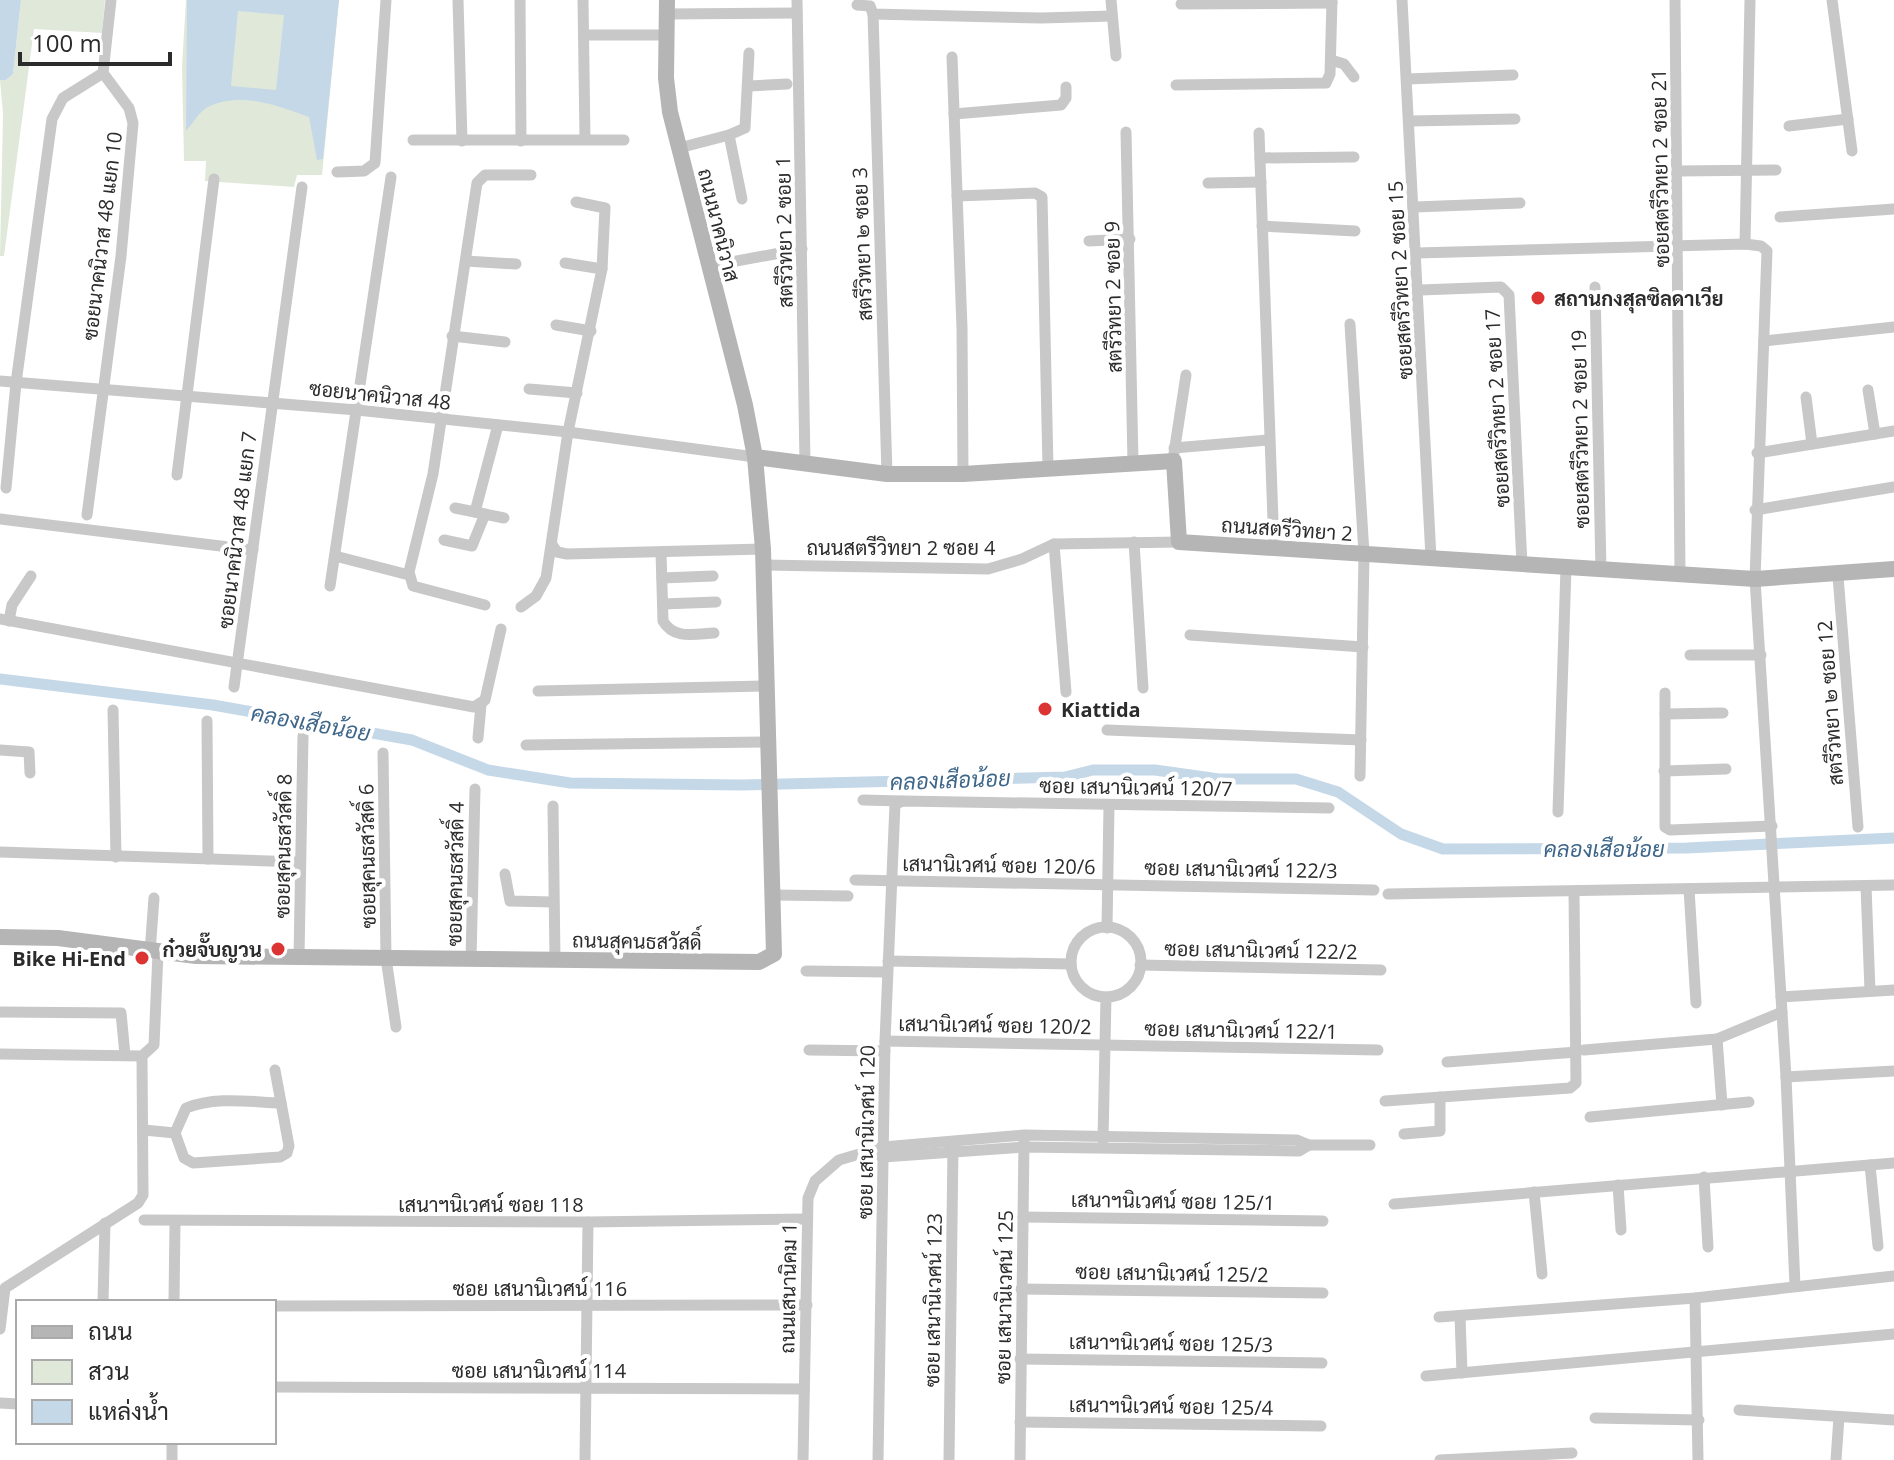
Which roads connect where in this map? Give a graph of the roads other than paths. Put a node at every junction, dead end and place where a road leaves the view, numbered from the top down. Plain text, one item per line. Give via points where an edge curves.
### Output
1 (111, 0) edge
2 (386, 0) edge
3 (458, 0) edge
4 (520, 0) edge
5 (583, 0) edge
6 (797, 0) edge
7 (1111, 0) edge
8 (1402, 0) edge
9 (1675, 0) edge
10 (1750, 0) edge
11 (1832, 0) edge
12 (1332, 2) edge
13 (1181, 4) dead end
14 (857, 5) dead end
15 (667, 7) edge
16 (797, 13) junction
17 (873, 14) junction
18 (1112, 16) junction
19 (584, 35) junction
20 (667, 35) junction
21 (749, 53) dead end
22 (1116, 56) dead end
23 (952, 57) dead end
24 (1331, 60) junction
25 (103, 73) junction
26 (1513, 75) dead end
27 (1354, 77) dead end
28 (1407, 79) junction
29 (787, 84) dead end
30 (1176, 85) dead end
31 (750, 86) junction
32 (1066, 87) dead end
33 (954, 114) junction
34 (1515, 119) dead end
35 (1848, 119) junction
36 (1410, 121) junction
37 (1789, 126) dead end
38 (1126, 132) dead end
39 (1259, 133) dead end
40 (729, 135) junction
41 (585, 139) junction
42 (413, 140) dead end
43 (624, 140) dead end
44 (462, 141) junction
45 (521, 141) junction
46 (679, 148) junction
47 (1852, 151) dead end
48 (1354, 157) dead end
49 (1260, 158) junction
50 (1747, 170) junction
51 (1776, 170) dead end
52 (1677, 171) junction
53 (337, 172) dead end
54 (531, 175) dead end
55 (391, 177) dead end
56 (214, 179) dead end
57 (1261, 182) junction
58 (1208, 183) dead end
59 (302, 187) dead end
60 (957, 196) junction
61 (742, 199) dead end
62 (576, 202) dead end
63 (1520, 203) dead end
64 (1415, 207) junction
65 (1894, 209) edge
66 (1780, 217) dead end
67 (1262, 226) junction
68 (1355, 231) dead end
69 (1130, 239) junction
70 (1089, 241) dead end
71 (1745, 244) junction
72 (1679, 245) junction
73 (802, 249) junction
74 (1417, 253) junction
75 (466, 261) junction
76 (565, 263) dead end
77 (516, 264) dead end
78 (709, 266) junction
79 (602, 269) junction
80 (1595, 287) dead end
81 (1420, 290) junction
82 (1350, 324) dead end
83 (556, 325) dead end
84 (1894, 327) edge
85 (591, 331) junction
86 (452, 336) junction
87 (1764, 341) junction
88 (505, 342) dead end
89 (1186, 375) dead end
90 (0, 381) edge
91 (16, 383) junction
92 (529, 389) dead end
93 (102, 390) junction
94 (1868, 390) dead end
95 (577, 393) junction
96 (185, 396) junction
97 (1806, 397) dead end
98 (271, 402) junction
99 (357, 410) junction
100 (439, 418) junction
101 (498, 425) junction
102 (1894, 431) edge
103 (568, 432) junction
104 (1875, 434) junction
105 (1268, 440) junction
106 (1812, 444) junction
107 (1757, 453) junction
108 (1174, 455) junction
109 (755, 457) junction
110 (1133, 462) junction
111 (805, 463) junction
112 (1048, 467) junction
113 (887, 474) junction
114 (963, 474) junction
115 (177, 475) dead end
116 (1894, 487) edge
117 (6, 488) dead end
118 (455, 508) dead end
119 (1755, 510) junction
120 (480, 513) junction
121 (87, 515) dead end
122 (504, 518) dead end
123 (0, 519) edge
124 (444, 540) dead end
125 (1134, 542) junction
126 (1179, 542) junction
127 (1054, 544) junction
128 (553, 546) junction
129 (1274, 548) junction
130 (253, 550) junction
131 (661, 552) junction
132 (1364, 554) junction
133 (335, 556) junction
134 (764, 557) junction
135 (1431, 558) junction
136 (1522, 565) junction
137 (1566, 568) junction
138 (1894, 569) edge
139 (1601, 571) junction
140 (409, 575) junction
141 (1680, 575) junction
142 (31, 576) dead end
143 (713, 576) dead end
144 (1838, 576) junction
145 (662, 578) junction
146 (1755, 579) junction
147 (330, 586) dead end
148 (716, 602) dead end
149 (663, 604) junction
150 (485, 605) dead end
151 (521, 607) dead end
152 (4, 620) edge
153 (501, 629) dead end
154 (714, 633) dead end
155 (1190, 635) dead end
156 (1363, 647) junction
157 (1690, 655) dead end
158 (1761, 655) junction
159 (239, 662) junction
160 (768, 686) junction
161 (234, 687) dead end
162 (1143, 688) dead end
163 (538, 691) dead end
164 (1066, 692) dead end
165 (1665, 693) dead end
166 (481, 705) junction
167 (113, 710) dead end
168 (1723, 713) dead end
169 (1665, 714) junction
170 (207, 721) dead end
171 (1107, 730) dead end
172 (303, 736) dead end
173 (478, 738) dead end
174 (1361, 740) junction
175 (770, 742) junction
176 (526, 745) dead end
177 (0, 750) edge
178 (383, 753) dead end
179 (1726, 769) dead end
180 (1664, 771) junction
181 (30, 773) dead end
182 (1360, 776) dead end
183 (475, 789) dead end
184 (863, 800) dead end
185 (899, 802) junction
186 (1109, 805) junction
187 (553, 806) dead end
188 (1329, 808) dead end
189 (1558, 812) dead end
190 (1858, 827) dead end
191 (1772, 836) junction
192 (0, 852) edge
193 (116, 857) junction
194 (208, 859) junction
195 (300, 862) junction
196 (505, 874) dead end
197 (855, 880) dead end
198 (890, 881) junction
199 (1107, 885) junction
200 (1894, 885) edge
201 (1866, 886) junction
202 (1775, 888) junction
203 (1689, 889) junction
204 (1374, 890) dead end
205 (1574, 892) junction
206 (1388, 894) dead end
207 (775, 895) junction
208 (848, 896) dead end
209 (154, 898) dead end
210 (553, 902) junction
211 (1107, 928) junction
212 (0, 937) edge
213 (154, 952) junction
214 (299, 957) junction
215 (386, 958) junction
216 (471, 959) junction
217 (555, 960) junction
218 (1071, 964) junction
219 (1140, 965) junction
220 (888, 967) junction
221 (1381, 970) dead end
222 (806, 971) dead end
223 (1894, 990) edge
224 (1870, 991) junction
225 (1106, 997) junction
226 (1781, 997) junction
227 (1696, 1003) dead end
228 (0, 1012) edge
229 (1782, 1012) junction
230 (396, 1027) dead end
231 (1717, 1039) junction
232 (885, 1046) junction
233 (1104, 1046) junction
234 (809, 1050) dead end
235 (1378, 1050) dead end
236 (1581, 1051) junction
237 (0, 1054) edge
238 (125, 1055) junction
239 (142, 1056) junction
240 (1447, 1062) dead end
241 (275, 1070) dead end
242 (1894, 1071) edge
243 (1786, 1077) junction
244 (1440, 1097) junction
245 (1385, 1101) dead end
246 (1749, 1102) dead end
247 (281, 1103) junction
248 (1722, 1105) junction
249 (1590, 1117) dead end
250 (144, 1130) junction
251 (175, 1133) junction
252 (1404, 1134) dead end
253 (1024, 1141) junction
254 (1103, 1142) junction
255 (1370, 1145) dead end
256 (953, 1146) junction
257 (883, 1152) junction
258 (1894, 1163) edge
259 (1870, 1165) junction
260 (1791, 1172) junction
261 (1704, 1177) junction
262 (1618, 1185) junction
263 (1534, 1192) junction
264 (1394, 1204) dead end
265 (1023, 1217) junction
266 (807, 1219) junction
267 (144, 1220) dead end
268 (1323, 1221) dead end
269 (175, 1222) junction
270 (588, 1222) junction
271 (105, 1223) junction
272 (1621, 1230) dead end
273 (1878, 1246) dead end
274 (1708, 1247) dead end
275 (1542, 1274) dead end
276 (1894, 1276) edge
277 (1795, 1286) junction
278 (1021, 1289) junction
279 (1, 1292) edge
280 (1323, 1293) dead end
281 (1695, 1298) junction
282 (103, 1300) edge
283 (174, 1300) edge
284 (807, 1305) junction
285 (276, 1306) edge
286 (587, 1306) junction
287 (1460, 1316) junction
288 (1439, 1317) dead end
289 (0, 1329) edge
290 (1894, 1334) edge
291 (1697, 1353) junction
292 (1020, 1359) junction
293 (1322, 1363) dead end
294 (1462, 1373) junction
295 (1426, 1376) dead end
296 (276, 1387) edge
297 (586, 1388) junction
298 (804, 1389) junction
299 (1739, 1410) dead end
300 (1839, 1417) junction
301 (1595, 1418) dead end
302 (1699, 1420) junction
303 (1894, 1420) edge
304 (1020, 1422) junction
305 (1321, 1426) dead end
306 (1572, 1453) dead end
307 (585, 1460) edge
308 (803, 1460) edge
309 (878, 1460) edge
310 (949, 1460) edge
311 (1020, 1460) edge
312 (1440, 1460) edge
313 (1457, 1460) edge
314 (1698, 1460) edge
315 (1836, 1460) edge

1 - 25 street
2 - 53 street via 375,163 364,171
3 - 44 street
4 - 45 street
5 - 19 street
6 - 16 street, สตรีวิทยา 2 ซอย 1
7 - 18 street
8 - 28 street, ซอยสตรีวิทยา 2 ซอย 15
9 - 52 street, ซอยสตรีวิทยา 2 ซอย 21
10 - 50 street
11 - 35 street
12 - 13 street
12 - 24 street
14 - 17 street via 870,6
15 - 16 street
15 - 20 main road, ถนนนาคนิวาส
16 - 73 street, สตรีวิทยา 2 ซอย 1
17 - 18 street
17 - 113 street, สตรีวิทยา ๒ ซอย 3
18 - 22 street
19 - 20 street
19 - 41 street
20 - 46 main road, ถนนนาคนิวาส via 667,96
21 - 31 street
23 - 33 street
24 - 27 street via 1344,64
24 - 30 street via 1329,79 1320,85
25 - 91 street via 63,98 52,119
25 - 93 street, ซอยนาคนิวาส 48 แยก 10 via 129,108 133,123
26 - 28 street
28 - 36 street, ซอยสตรีวิทยา 2 ซอย 15
29 - 31 street
31 - 40 street via 745,128
32 - 33 street via 1064,102 1055,106
33 - 60 street
34 - 36 street
35 - 37 street
35 - 47 street
36 - 64 street, ซอยสตรีวิทยา 2 ซอย 15
38 - 69 street, สตรีวิทยา 2 ซอย 9
39 - 49 street
40 - 46 street
40 - 61 street
41 - 43 street
41 - 45 street
42 - 44 street
44 - 45 street
46 - 78 main road, ถนนนาคนิวาส
48 - 49 street
49 - 57 street
50 - 51 street
50 - 52 street
50 - 71 street
52 - 72 street, ซอยสตรีวิทยา 2 ซอย 21
54 - 75 street via 480,178
55 - 99 street
56 - 96 street
57 - 58 street
57 - 67 street
59 - 98 street, ซอยนาคนิวาส 48 แยก 7
60 - 112 street via 1042,197
60 - 114 street
62 - 79 street via 605,208
63 - 64 street
64 - 74 street, ซอยสตรีวิทยา 2 ซอย 15
65 - 66 street
67 - 68 street
67 - 105 street
69 - 70 street
69 - 110 street, สตรีวิทยา 2 ซอย 9
71 - 72 street
71 - 87 street via 1767,251
72 - 74 street
72 - 141 street, ซอยสตรีวิทยา 2 ซอย 21
73 - 78 street
73 - 111 street, สตรีวิทยา 2 ซอย 1
74 - 81 street, ซอยสตรีวิทยา 2 ซอย 15
75 - 77 street
75 - 86 street
76 - 79 street
78 - 109 main road, ถนนนาคนิวาส
79 - 85 street
80 - 139 street, ซอยสตรีวิทยา 2 ซอย 19
81 - 135 street, ซอยสตรีวิทยา 2 ซอย 15
81 - 136 street, ซอยสตรีวิทยา 2 ซอย 17 via 1501,287 1509,295
82 - 132 street
83 - 85 street
84 - 87 street
85 - 95 street
86 - 88 street
86 - 100 street
87 - 107 street
89 - 108 street
90 - 91 street, ซอยนาคนิวาส 48
91 - 93 street, ซอยนาคนิวาส 48
91 - 117 street
92 - 95 street
93 - 96 street, ซอยนาคนิวาส 48
93 - 121 street, ซอยนาคนิวาส 48 แยก 10
94 - 104 street
95 - 103 street
96 - 98 street, ซอยนาคนิวาส 48
96 - 115 street
97 - 106 street
98 - 99 street, ซอยนาคนิวาส 48
98 - 130 street, ซอยนาคนิวาส 48 แยก 7
99 - 100 street, ซอยนาคนิวาส 48
99 - 133 street
100 - 101 street, ซอยนาคนิวาส 48
100 - 140 street via 433,474
101 - 103 street, ซอยนาคนิวาส 48
101 - 120 street
102 - 104 street
103 - 109 street, ซอยนาคนิวาส 48
103 - 128 street
104 - 106 street
105 - 108 street
105 - 129 street
106 - 107 street
107 - 119 street
108 - 110 main road
108 - 126 main road
109 - 111 main road
109 - 134 main road, ถนนสุคนธสวัสดิ์
110 - 112 main road
111 - 113 main road
112 - 114 main road
113 - 114 main road
116 - 119 street
118 - 120 street
119 - 146 street
120 - 122 street
120 - 124 street via 472,546
123 - 130 street
125 - 126 street, ถนนสตรีวิทยา 2 ซอย 4
125 - 127 street, ถนนสตรีวิทยา 2 ซอย 4
125 - 162 street
126 - 129 main road, ถนนสตรีวิทยา 2
127 - 134 street, ถนนสตรีวิทยา 2 ซอย 4 via 988,569
127 - 164 street
128 - 131 street, ถนนสตรีวิทยา 2 ซอย 4 via 567,554
128 - 151 street via 546,578 536,596
129 - 132 main road, ถนนสตรีวิทยา 2
130 - 159 street, ซอยนาคนิวาส 48 แยก 7
131 - 134 street, ถนนสตรีวิทยา 2 ซอย 4
131 - 145 street
132 - 135 main road, ถนนสตรีวิทยา 2
132 - 156 street
133 - 140 street
133 - 147 street
134 - 160 main road, ถนนสุคนธสวัสดิ์
135 - 136 main road, ถนนสตรีวิทยา 2
136 - 137 main road, ถนนสตรีวิทยา 2
137 - 139 main road, ถนนสตรีวิทยา 2
137 - 189 street
138 - 144 main road, ถนนสตรีวิทยา 2
139 - 141 main road, ถนนสตรีวิทยา 2
140 - 150 street via 413,586
141 - 146 main road, ถนนสตรีวิทยา 2
142 - 152 street
143 - 145 street
144 - 146 main road, ถนนสตรีวิทยา 2
144 - 190 street, สตรีวิทยา ๒ ซอย 12
145 - 149 street
146 - 158 street
148 - 149 street
149 - 154 street via 663,621 673,633
152 - 159 street
153 - 166 street
155 - 156 street
156 - 174 street
157 - 158 street
158 - 191 street
159 - 161 street, ซอยนาคนิวาส 48 แยก 7
159 - 166 street
160 - 163 street
160 - 175 main road, ถนนสุคนธสวัสดิ์
165 - 169 street
166 - 173 street
167 - 193 street
168 - 169 street
169 - 180 street
170 - 194 street
171 - 174 street
172 - 195 street, ซอยสุคนธสวัสดิ์ 8
174 - 182 street
175 - 176 street
175 - 207 main road, ถนนสุคนธสวัสดิ์
177 - 181 street via 29,752
178 - 215 street, ซอยสุคนธสวัสดิ์ 6
179 - 180 street
180 - 191 street via 1663,822 1670,830
183 - 216 street, ซอยสุคนธสวัสดิ์ 4
184 - 185 street, ซอย เสนานิเวศน์ 120/7
185 - 186 street, ซอย เสนานิเวศน์ 120/7
185 - 198 street, ซอย เสนานิเวศน์ 120
186 - 188 street, ซอย เสนานิเวศน์ 120/7
186 - 199 street
187 - 210 street
191 - 202 street
192 - 193 street
193 - 194 street
194 - 195 street
195 - 214 street, ซอยสุคนธสวัสดิ์ 8
196 - 210 street via 510,901
197 - 198 street, เสนานิเวศน์ ซอย 120/6
198 - 199 street, เสนานิเวศน์ ซอย 120/6
198 - 220 street, ซอย เสนานิเวศน์ 120
199 - 204 street, ซอย เสนานิเวศน์ 122/3
199 - 211 street
200 - 201 street
201 - 202 street
201 - 224 street
202 - 203 street
202 - 226 street
203 - 205 street
203 - 227 street
205 - 206 street
205 - 236 street
207 - 208 street
207 - 217 main road, ถนนสุคนธสวัสดิ์ via 776,948 765,961
209 - 213 street
210 - 217 street
211 - 218 street via 1081,938
211 - 219 street via 1129,936
212 - 213 main road, ถนนสุคนธสวัสดิ์ via 73,940
213 - 214 main road, ถนนสุคนธสวัสดิ์
213 - 239 street via 154,1045
214 - 215 main road, ถนนสุคนธสวัสดิ์
215 - 216 main road, ถนนสุคนธสวัสดิ์
215 - 230 street, ซอยสุคนธสวัสดิ์ 6
216 - 217 main road, ถนนสุคนธสวัสดิ์
218 - 220 street
218 - 225 street via 1086,991
219 - 221 street, ซอย เสนานิเวศน์ 122/2
219 - 225 street via 1133,984
220 - 222 street
220 - 232 street, ซอย เสนานิเวศน์ 120
223 - 224 street
224 - 226 street
225 - 233 street
226 - 229 street
228 - 238 street via 121,1013
229 - 231 street
229 - 243 street
231 - 236 street
231 - 248 street
232 - 233 street, เสนานิเวศน์ ซอย 120/2
232 - 234 street, เสนานิเวศน์ ซอย 120/2
232 - 257 street, ซอย เสนานิเวศน์ 120
233 - 235 street, ซอย เสนานิเวศน์ 122/1
233 - 254 street
236 - 240 street
236 - 244 street via 1578,1078 1570,1088
237 - 238 street
238 - 239 street
239 - 250 street
241 - 247 street
242 - 243 street
243 - 260 street
244 - 245 street
244 - 252 street via 1440,1131
246 - 248 street
247 - 251 street via 197,1104 186,1108
247 - 251 street via 289,1146 280,1157 193,1163 184,1158
248 - 249 street
250 - 251 street
250 - 271 street via 143,1195
253 - 254 street, ถนนเสนานิคม 1
253 - 256 street, ถนนเสนานิคม 1
253 - 265 street, ซอย เสนานิเวศน์ 125
254 - 255 street, ถนนเสนานิคม 1 via 1297,1140 1309,1145
256 - 257 street, ถนนเสนานิคม 1
256 - 310 street, ซอย เสนานิเวศน์ 123
257 - 266 street, ถนนเสนานิคม 1 via 839,1160 815,1181
257 - 309 street, ซอย เสนานิเวศน์ 120
258 - 259 street
259 - 260 street
259 - 273 street
260 - 261 street
260 - 277 street
261 - 262 street
261 - 274 street
262 - 263 street
262 - 272 street
263 - 264 street
263 - 275 street
265 - 268 street, เสนาฯนิเวศน์ ซอย 125/1
265 - 278 street, ซอย เสนานิเวศน์ 125
266 - 270 street, เสนาฯนิเวศน์ ซอย 118
266 - 284 street, ถนนเสนานิคม 1
267 - 269 street, เสนาฯนิเวศน์ ซอย 118
269 - 270 street, เสนาฯนิเวศน์ ซอย 118
269 - 283 street
270 - 286 street
271 - 279 street
271 - 282 street
276 - 277 street
277 - 281 street
278 - 280 street, ซอย เสนานิเวศน์ 125/2
278 - 292 street, ซอย เสนานิเวศน์ 125
279 - 289 street
281 - 287 street
281 - 291 street
284 - 286 street, ซอย เสนานิเวศน์ 116
284 - 298 street, ถนนเสนานิคม 1
285 - 286 street, ซอย เสนานิเวศน์ 116
286 - 297 street
287 - 288 street
287 - 294 street
290 - 291 street
291 - 294 street
291 - 302 street
292 - 293 street, เสนาฯนิเวศน์ ซอย 125/3
292 - 304 street, ซอย เสนานิเวศน์ 125
294 - 295 street
296 - 297 street, ซอย เสนานิเวศน์ 114
297 - 298 street, ซอย เสนานิเวศน์ 114
297 - 307 street
298 - 308 street, ถนนเสนานิคม 1
299 - 300 street
300 - 303 street
300 - 315 street
301 - 302 street
302 - 314 street
304 - 305 street, เสนาฯนิเวศน์ ซอย 125/4
304 - 311 street, ซอย เสนานิเวศน์ 125
306 - 313 street
312 - 313 street

